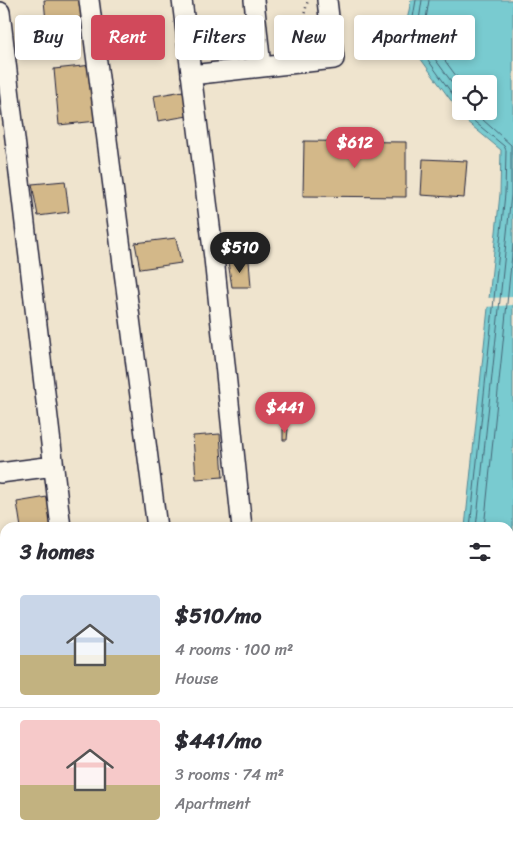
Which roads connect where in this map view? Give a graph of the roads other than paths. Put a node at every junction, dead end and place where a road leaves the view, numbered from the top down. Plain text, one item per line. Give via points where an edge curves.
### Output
1 (90, 0) edge
2 (182, 0) edge
3 (254, 0) edge
4 (327, 0) edge
5 (0, 12) edge
6 (268, 66) junction
7 (191, 75) junction
8 (54, 466) junction
9 (0, 473) edge
10 (60, 522) edge
11 (156, 522) edge
12 (241, 522) edge

1 - 11 street
2 - 7 street
3 - 6 street
4 - 6 street via 334,59
5 - 8 street
6 - 7 street
7 - 12 street
8 - 9 street
8 - 10 street

